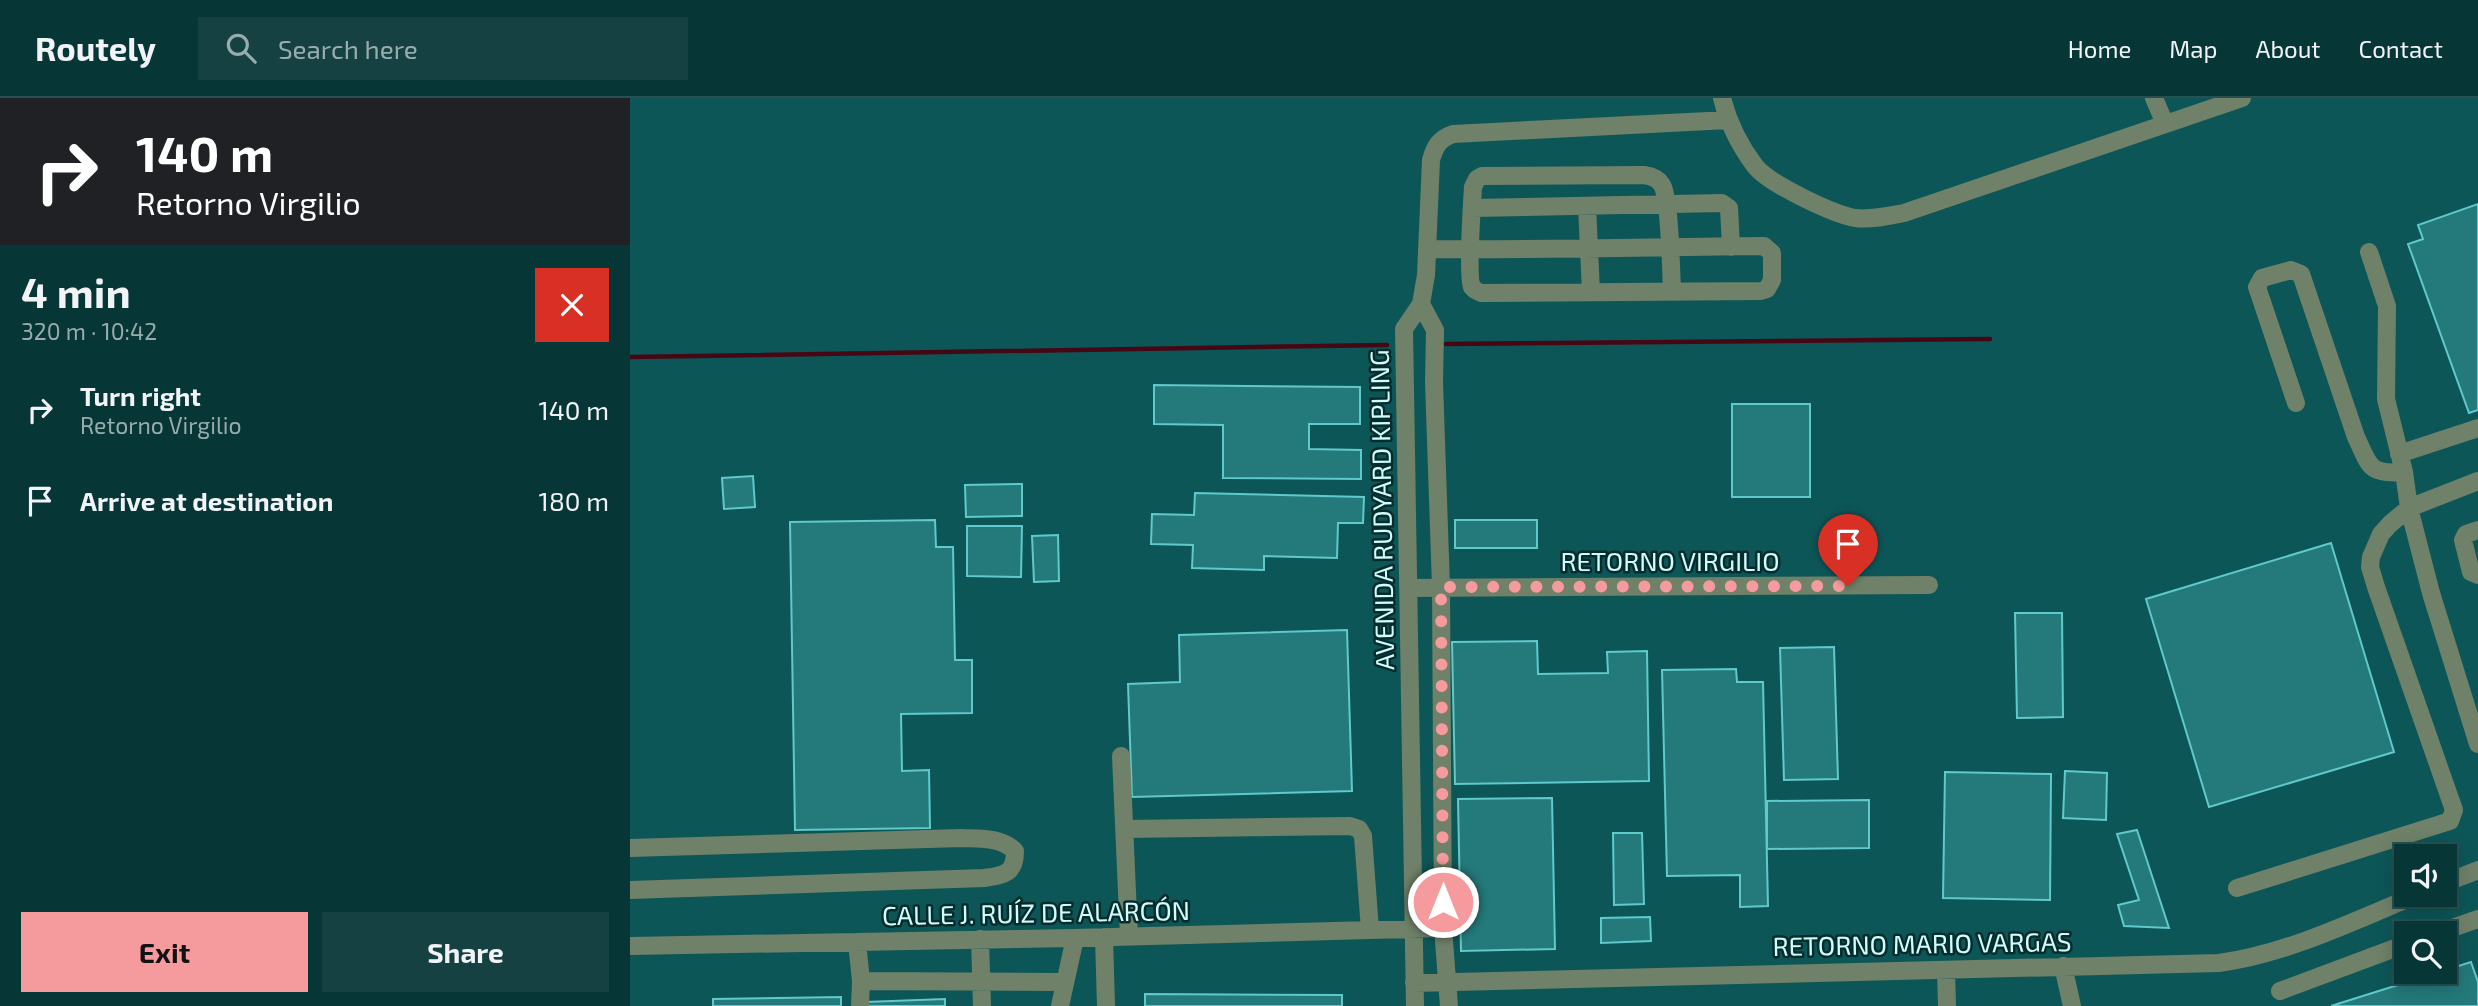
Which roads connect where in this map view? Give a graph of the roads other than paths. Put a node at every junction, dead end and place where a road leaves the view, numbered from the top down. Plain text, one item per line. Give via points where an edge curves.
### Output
1 (1722, 98) edge
2 (2154, 98) edge
3 (2242, 98) edge
4 (1728, 120) junction
5 (2165, 124) junction
6 (1666, 204) junction
7 (1587, 206) junction
8 (1472, 208) junction
9 (1670, 247) junction
10 (1731, 247) junction
11 (1588, 248) junction
12 (1429, 249) junction
13 (1471, 249) junction
14 (2369, 252) dead end
15 (1672, 291) junction
16 (1591, 292) junction
17 (1421, 304) junction
18 (1434, 382) junction
19 (1404, 383) junction
20 (2296, 403) dead end
21 (2478, 428) edge
22 (2399, 454) junction
23 (2404, 472) junction
24 (2478, 481) edge
25 (2409, 508) junction
26 (2478, 530) edge
27 (2478, 575) edge
28 (1929, 585) dead end
29 (1441, 587) junction
30 (1410, 588) junction
31 (2478, 744) edge
32 (1121, 756) dead end
33 (1125, 829) junction
34 (630, 848) edge
35 (2478, 870) edge
36 (2457, 878) edge
37 (2237, 888) dead end
38 (630, 890) edge
39 (2394, 904) edge
40 (2478, 919) edge
41 (2457, 926) edge
42 (1443, 928) junction
43 (1413, 929) junction
44 (1370, 930) junction
45 (1104, 937) junction
46 (1129, 937) junction
47 (1075, 938) junction
48 (980, 939) junction
49 (857, 942) junction
50 (630, 946) edge
51 (2394, 948) edge
52 (2063, 966) junction
53 (1946, 970) junction
54 (861, 981) junction
55 (981, 981) junction
56 (1448, 981) junction
57 (1064, 982) junction
58 (1414, 983) junction
59 (2280, 991) dead end
60 (860, 1006) edge
61 (982, 1006) edge
62 (1060, 1006) edge
63 (1106, 1006) edge
64 (1415, 1006) edge
65 (1449, 1006) edge
66 (1947, 1006) edge
67 (2072, 1006) edge

1 - 4 street
2 - 5 street
3 - 5 street
4 - 5 street via 1766,177 1858,218 1904,213
4 - 12 street via 1443,138 1431,160
6 - 7 street
6 - 8 street via 1664,187 1644,174 1482,176 1473,187
6 - 9 street
6 - 10 street via 1726,204
7 - 8 street
7 - 11 street
8 - 13 street
9 - 10 street
9 - 11 street
9 - 15 street
10 - 15 street via 1764,246 1770,250 1772,280 1767,289
11 - 13 street
11 - 16 street
12 - 13 street
12 - 17 street
13 - 16 street via 1471,284 1477,292
14 - 22 street via 2387,306 2386,399
15 - 16 street
17 - 18 street via 1435,330
17 - 19 street, AVENIDA RUDYARD KIPLING via 1404,329
18 - 19 street
18 - 29 street
19 - 30 street, AVENIDA RUDYARD KIPLING
20 - 23 street via 2257,287 2262,278 2291,270 2301,274 2368,463 2384,474
21 - 22 street
22 - 23 street
23 - 25 street
24 - 25 street
25 - 31 street
25 - 37 street via 2381,534 2370,567 2454,810 2452,816 2445,824
26 - 27 street via 2463,540 2472,572
28 - 29 street, RETORNO VIRGILIO
29 - 30 street, RETORNO VIRGILIO
29 - 42 street
30 - 43 street, AVENIDA RUDYARD KIPLING
32 - 33 street
33 - 44 street via 1359,829
33 - 46 street
34 - 38 street via 961,838 998,840 1015,851 1015,862 1002,875 984,878
35 - 36 street
39 - 52 street, RETORNO MARIO VARGAS via 2245,960
40 - 41 street
42 - 43 street, CALLE J. RUÍZ DE ALARCÓN
42 - 56 street
43 - 44 street, CALLE J. RUÍZ DE ALARCÓN
43 - 58 street, AVENIDA RUDYARD KIPLING
44 - 46 street, CALLE J. RUÍZ DE ALARCÓN
45 - 46 street, CALLE J. RUÍZ DE ALARCÓN
45 - 47 street, CALLE J. RUÍZ DE ALARCÓN
45 - 63 street
47 - 48 street, CALLE J. RUÍZ DE ALARCÓN
47 - 57 street
48 - 49 street, CALLE J. RUÍZ DE ALARCÓN
48 - 55 street
49 - 50 street, CALLE J. RUÍZ DE ALARCÓN
49 - 54 street
51 - 59 street
52 - 53 street, RETORNO MARIO VARGAS
52 - 67 street
53 - 56 street, RETORNO MARIO VARGAS
53 - 66 street
54 - 55 street
54 - 60 street
55 - 57 street
55 - 61 street
56 - 58 street, RETORNO MARIO VARGAS
56 - 65 street
57 - 62 street
58 - 64 street, AVENIDA RUDYARD KIPLING

